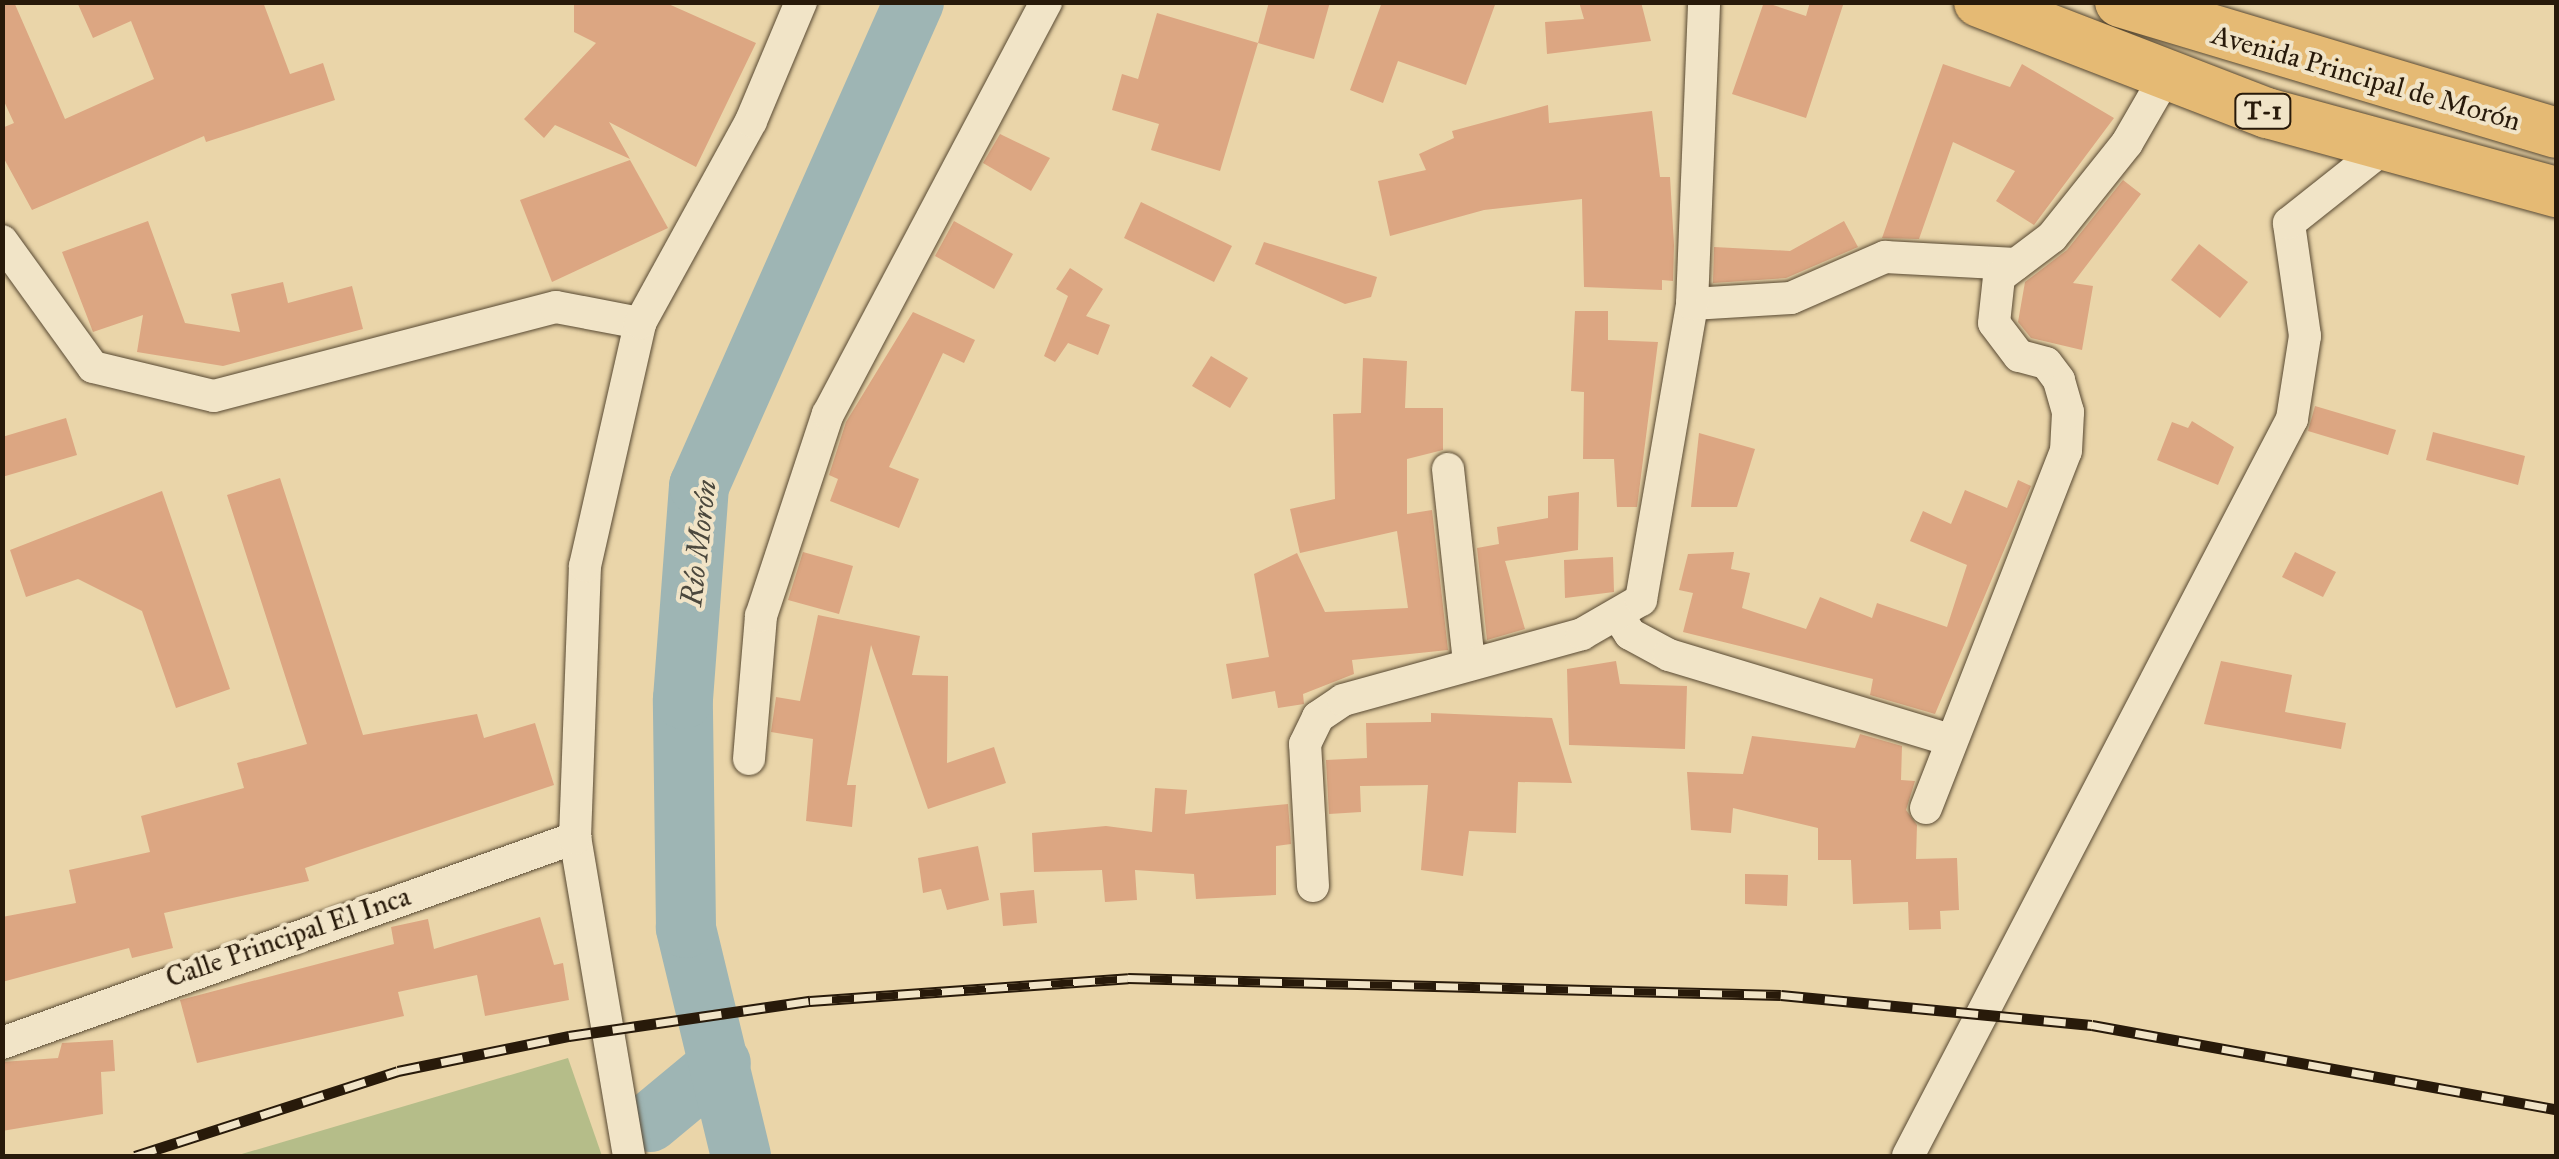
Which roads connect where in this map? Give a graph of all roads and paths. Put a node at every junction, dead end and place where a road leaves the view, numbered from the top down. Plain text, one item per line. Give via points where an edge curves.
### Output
1 (801, 2) edge
2 (1046, 2) edge
3 (1704, 2) edge
4 (1979, 2) edge
5 (2120, 2) edge
6 (2168, 72) junction
7 (2556, 132) edge
8 (2386, 146) junction
9 (2556, 192) edge
10 (2, 241) edge
11 (2016, 264) junction
12 (1692, 304) junction
13 (640, 323) junction
14 (1448, 469) dead end
15 (1620, 616) junction
16 (1469, 662) junction
17 (1946, 740) junction
18 (748, 759) dead end
19 (1926, 808) dead end
20 (575, 838) junction
21 (1313, 886) dead end
22 (2, 1043) edge
23 (629, 1156) edge
24 (1908, 1156) edge

1 - 13 street via 751,122
2 - 18 street via 828,414 761,616
3 - 12 street
4 - 6 main road, Avenida Principal de Morón / T-1
5 - 7 main road, Avenida Principal de Morón / T-1
6 - 8 main road, Avenida Principal de Morón / T-1 via 2267,112
6 - 11 street via 2115,158 2052,237
8 - 9 main road, Avenida Principal de Morón / T-1
8 - 24 street via 2288,223 2305,336 2292,419
10 - 13 street via 93,367 214,396 556,307
11 - 12 street via 1885,256 1791,298
11 - 17 street via 1999,277 1994,323 2019,356 2046,364 2059,380 2068,412 2066,451
12 - 15 street via 1641,600
13 - 20 street via 585,566
14 - 16 street
15 - 16 street
15 - 17 street via 1630,634 1669,655
16 - 21 street via 1343,700 1318,717 1305,744
17 - 19 street
20 - 22 street, Calle Principal El Inca
20 - 23 street

